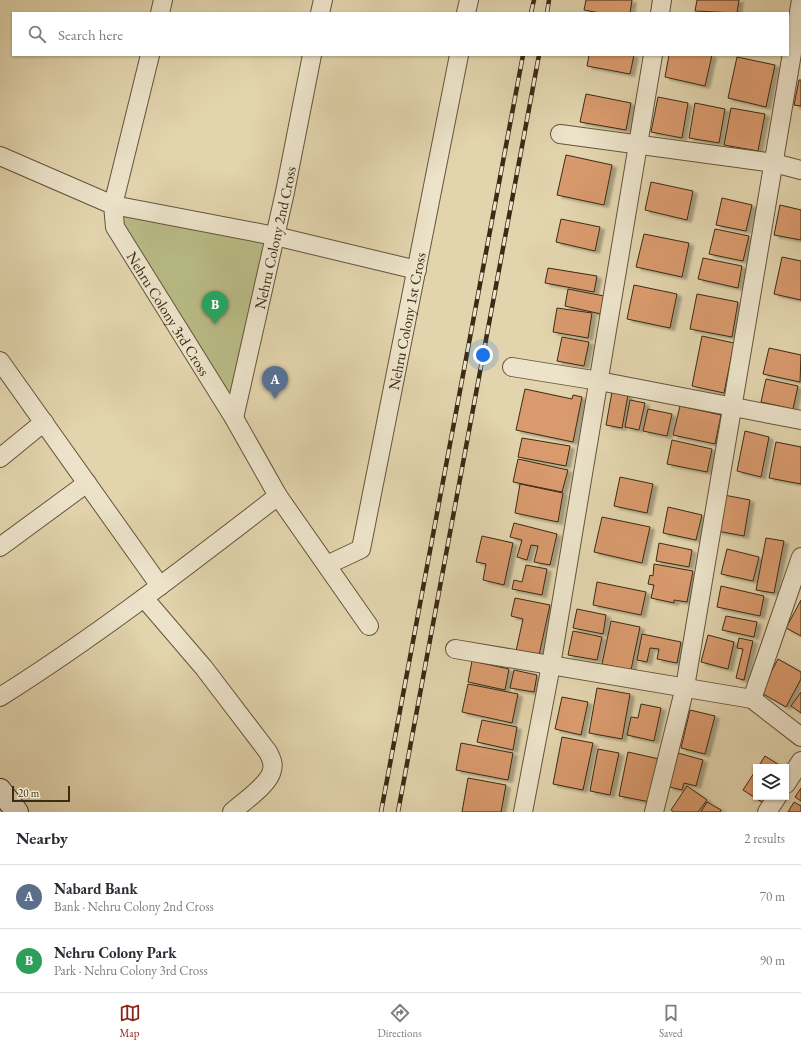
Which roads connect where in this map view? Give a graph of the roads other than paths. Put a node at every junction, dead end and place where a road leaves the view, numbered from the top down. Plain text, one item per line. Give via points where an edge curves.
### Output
1 (163, 0) edge
2 (323, 0) edge
3 (469, 0) edge
4 (662, 0) edge
5 (801, 0) edge
6 (160, 12) edge
7 (320, 12) edge
8 (466, 12) edge
9 (660, 12) edge
10 (150, 56) edge
11 (312, 56) edge
12 (459, 56) edge
13 (653, 56) edge
14 (560, 134) dead end
15 (638, 143) junction
16 (0, 156) edge
17 (774, 162) junction
18 (801, 170) edge
19 (106, 202) junction
20 (275, 236) junction
21 (417, 270) junction
22 (0, 361) edge
23 (512, 367) dead end
24 (598, 381) junction
25 (733, 406) junction
26 (234, 418) junction
27 (801, 420) edge
28 (44, 422) junction
29 (0, 458) edge
30 (87, 483) junction
31 (278, 496) junction
32 (0, 547) edge
33 (800, 563) edge
34 (326, 565) junction
35 (160, 586) junction
36 (144, 598) junction
37 (369, 626) dead end
38 (454, 649) dead end
39 (551, 665) junction
40 (685, 687) junction
41 (0, 697) edge
42 (752, 699) junction
43 (801, 737) edge
44 (801, 762) edge
45 (789, 780) edge
46 (0, 790) edge
47 (775, 800) edge
48 (0, 808) edge
49 (3, 812) edge
50 (17, 812) edge
51 (232, 812) edge
52 (523, 812) edge
53 (654, 812) edge
54 (768, 812) edge

1 - 6 street
2 - 7 street
3 - 8 street
4 - 9 street
5 - 17 street
10 - 19 street, Nehru Colony 3rd Cross
11 - 20 street, Nehru Colony 2nd Cross
12 - 21 street, Nehru Colony 1st Cross
13 - 15 street
14 - 15 street
15 - 17 street
15 - 24 street
16 - 19 street
17 - 18 street
17 - 25 street
19 - 20 street
19 - 26 street, Nehru Colony 3rd Cross via 115,227
20 - 21 street
20 - 26 street, Nehru Colony 2nd Cross
21 - 34 street, Nehru Colony 1st Cross via 361,549
22 - 28 street
23 - 24 street
24 - 25 street
24 - 39 street
25 - 27 street
25 - 40 street
26 - 31 street, Nehru Colony 3rd Cross
28 - 29 street
28 - 30 street
30 - 32 street
30 - 35 street
31 - 34 street, Nehru Colony 3rd Cross
31 - 35 street
33 - 42 street
34 - 37 street, Nehru Colony 3rd Cross
35 - 36 street
36 - 41 street
36 - 51 street via 204,668 273,762 272,771 265,783
38 - 39 street
39 - 40 street
39 - 52 street
40 - 42 street
40 - 53 street
42 - 43 street
44 - 45 street
46 - 50 main road
47 - 54 street
48 - 49 main road

